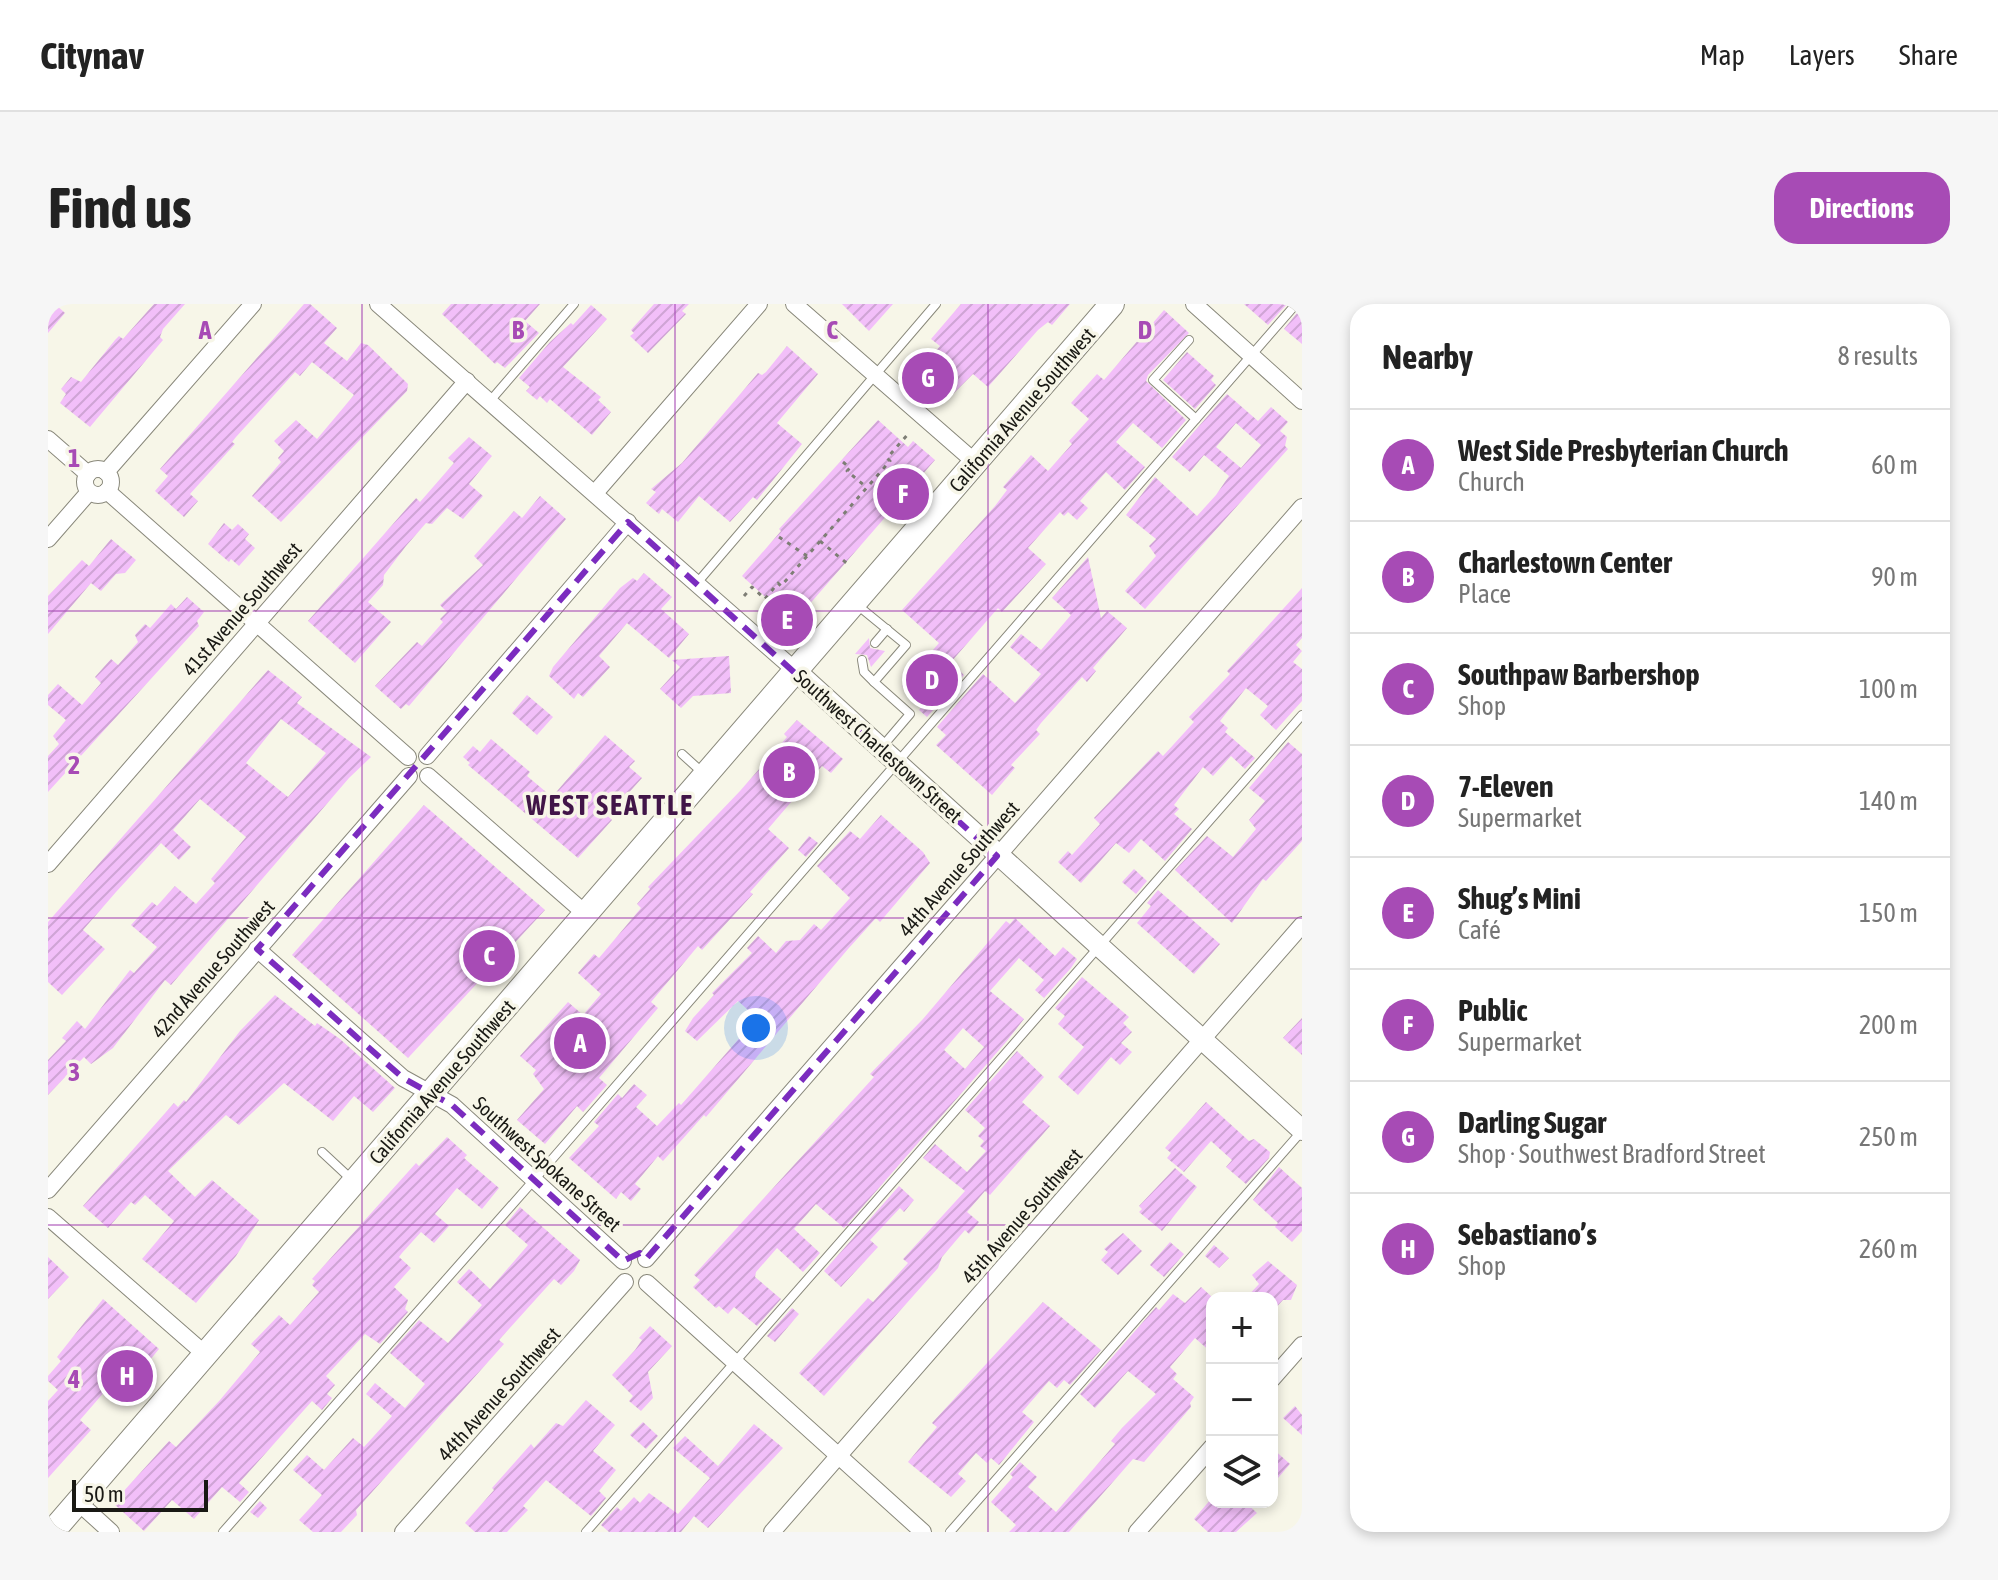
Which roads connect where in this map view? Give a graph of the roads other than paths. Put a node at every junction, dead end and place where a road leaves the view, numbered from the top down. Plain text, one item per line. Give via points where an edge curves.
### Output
1 (253, 304) edge
2 (574, 304) edge
3 (759, 304) edge
4 (794, 304) edge
5 (936, 304) edge
6 (1112, 304) edge
7 (1194, 304) edge
8 (1296, 304) edge
9 (388, 307) edge
10 (1212, 310) edge
11 (1189, 340) dead end
12 (1251, 356) junction
13 (875, 375) junction
14 (467, 381) junction
15 (490, 401) junction
16 (1302, 401) edge
17 (1196, 419) junction
18 (48, 439) edge
19 (976, 463) junction
20 (106, 472) junction
21 (88, 474) junction
22 (107, 491) junction
23 (89, 492) junction
24 (595, 493) junction
25 (1302, 507) edge
26 (628, 522) junction
27 (48, 539) edge
28 (697, 583) junction
29 (856, 604) junction
30 (257, 623) junction
31 (887, 629) junction
32 (875, 643) dead end
33 (862, 660) dead end
34 (797, 672) junction
35 (874, 682) junction
36 (1302, 715) edge
37 (880, 748) junction
38 (682, 754) dead end
39 (427, 756) junction
40 (408, 757) junction
41 (897, 763) junction
42 (409, 776) junction
43 (428, 776) junction
44 (707, 776) junction
45 (997, 856) junction
46 (48, 864) edge
47 (587, 915) junction
48 (1302, 925) edge
49 (1100, 948) junction
50 (257, 949) junction
51 (1203, 1040) junction
52 (432, 1093) junction
53 (1302, 1130) edge
54 (322, 1152) dead end
55 (534, 1180) junction
56 (355, 1182) junction
57 (48, 1190) edge
58 (48, 1217) edge
59 (646, 1259) junction
60 (623, 1261) junction
61 (625, 1282) junction
62 (647, 1283) junction
63 (1302, 1345) edge
64 (206, 1355) junction
65 (736, 1363) junction
66 (1278, 1372) edge
67 (1206, 1454) edge
68 (840, 1455) junction
69 (78, 1502) junction
70 (52, 1532) edge
71 (111, 1532) edge
72 (223, 1532) edge
73 (403, 1532) edge
74 (586, 1532) edge
75 (772, 1532) edge
76 (923, 1532) edge
77 (950, 1532) edge
78 (1137, 1532) edge

1 - 20 street
2 - 15 lane
3 - 24 street
4 - 13 street
5 - 13 lane
6 - 19 main road, California Avenue Southwest
7 - 10 street
8 - 12 lane
9 - 14 street, Southwest Charlestown Street
10 - 12 street
11 - 17 lane via 1153,380
12 - 16 street
12 - 17 lane
13 - 19 street
13 - 28 lane
14 - 15 street, Southwest Charlestown Street
14 - 30 street, 41st Avenue Southwest
15 - 24 street, Southwest Charlestown Street
17 - 41 lane
18 - 21 street
19 - 29 main road, California Avenue Southwest
20 - 21 street
20 - 22 street via 111,483
21 - 23 street
22 - 23 street
22 - 30 street
23 - 27 street
24 - 26 street, Southwest Charlestown Street
25 - 45 street, 44th Avenue Southwest
26 - 28 street, Southwest Charlestown Street
26 - 39 street
28 - 34 street, Southwest Charlestown Street
29 - 31 lane
29 - 34 main road, California Avenue Southwest
30 - 40 street
30 - 46 street, 41st Avenue Southwest
31 - 32 lane
31 - 35 lane via 906,645
33 - 35 lane
34 - 37 street, Southwest Charlestown Street
34 - 44 main road, California Avenue Southwest
35 - 37 lane via 910,714
36 - 49 lane
37 - 41 street, Southwest Charlestown Street
38 - 44 lane
39 - 40 street
39 - 43 street via 432,766
40 - 42 street via 404,765
41 - 45 street, Southwest Charlestown Street
41 - 55 lane
42 - 43 street
42 - 50 street, 42nd Avenue Southwest
43 - 47 street
44 - 47 main road, California Avenue Southwest
45 - 49 street, Southwest Charlestown Street
45 - 59 street, 44th Avenue Southwest
47 - 52 main road, California Avenue Southwest
48 - 51 street, 45th Avenue Southwest
49 - 51 street, Southwest Charlestown Street
49 - 65 lane
50 - 52 street, Southwest Spokane Street via 403,1078
50 - 57 street, 42nd Avenue Southwest
51 - 53 street, Southwest Charlestown Street
51 - 68 street, 45th Avenue Southwest
52 - 55 street, Southwest Spokane Street
52 - 56 main road, California Avenue Southwest
53 - 77 lane
54 - 56 lane
55 - 60 street, Southwest Spokane Street
55 - 72 lane
56 - 64 main road, California Avenue Southwest
58 - 64 street
59 - 60 street via 634,1255
59 - 62 street via 652,1269
60 - 61 street
61 - 62 street via 638,1287
61 - 73 street, 44th Avenue Southwest
62 - 65 street
63 - 66 street
64 - 69 main road, California Avenue Southwest
65 - 68 street
65 - 74 lane
67 - 78 street
68 - 75 street, 45th Avenue Southwest
68 - 76 street
69 - 70 main road, California Avenue Southwest
69 - 71 street

